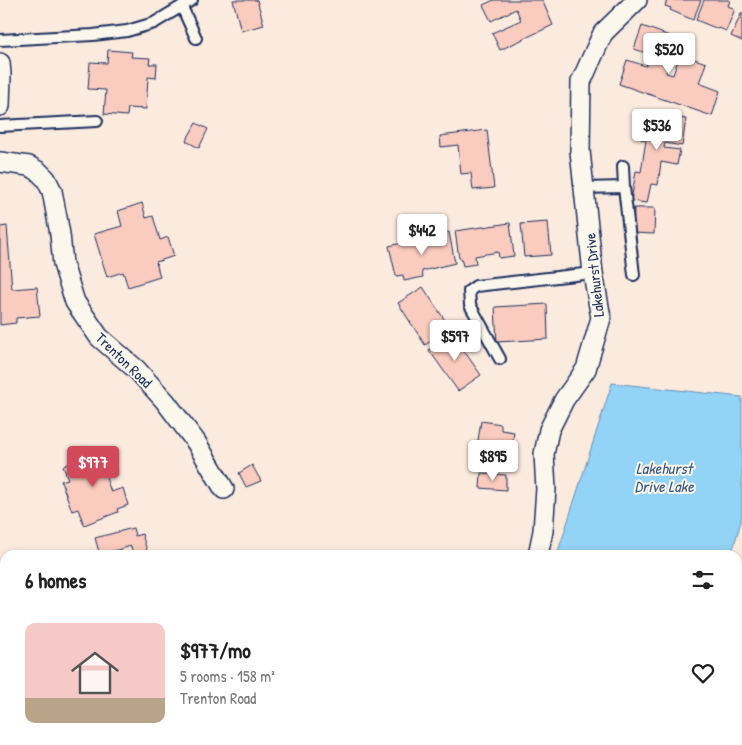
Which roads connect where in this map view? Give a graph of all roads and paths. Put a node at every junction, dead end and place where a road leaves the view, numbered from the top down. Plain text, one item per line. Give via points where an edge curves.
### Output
1 (192, 0) edge
2 (637, 0) edge
3 (182, 7) junction
4 (196, 38) dead end
5 (0, 40) edge
6 (0, 63) edge
7 (0, 106) edge
8 (97, 121) dead end
9 (0, 126) edge
10 (0, 162) edge
11 (623, 166) dead end
12 (624, 187) junction
13 (584, 188) junction
14 (593, 273) junction
15 (634, 275) dead end
16 (500, 359) dead end
17 (224, 489) dead end
18 (539, 550) edge

1 - 3 lane
2 - 13 street, Lakehurst Drive via 603,33 581,82 580,151
3 - 4 lane
3 - 5 lane via 154,23 127,31
6 - 7 street
8 - 9 lane
10 - 17 street, Trenton Road via 29,166 46,179 52,190 63,264 75,302 98,337 137,370 165,401 196,442
11 - 12 lane
12 - 13 lane
12 - 15 lane
13 - 14 street, Lakehurst Drive
14 - 16 lane via 476,286 469,291 470,304
14 - 18 street, Lakehurst Drive via 601,318 586,369 564,400 549,430 544,454 546,489

